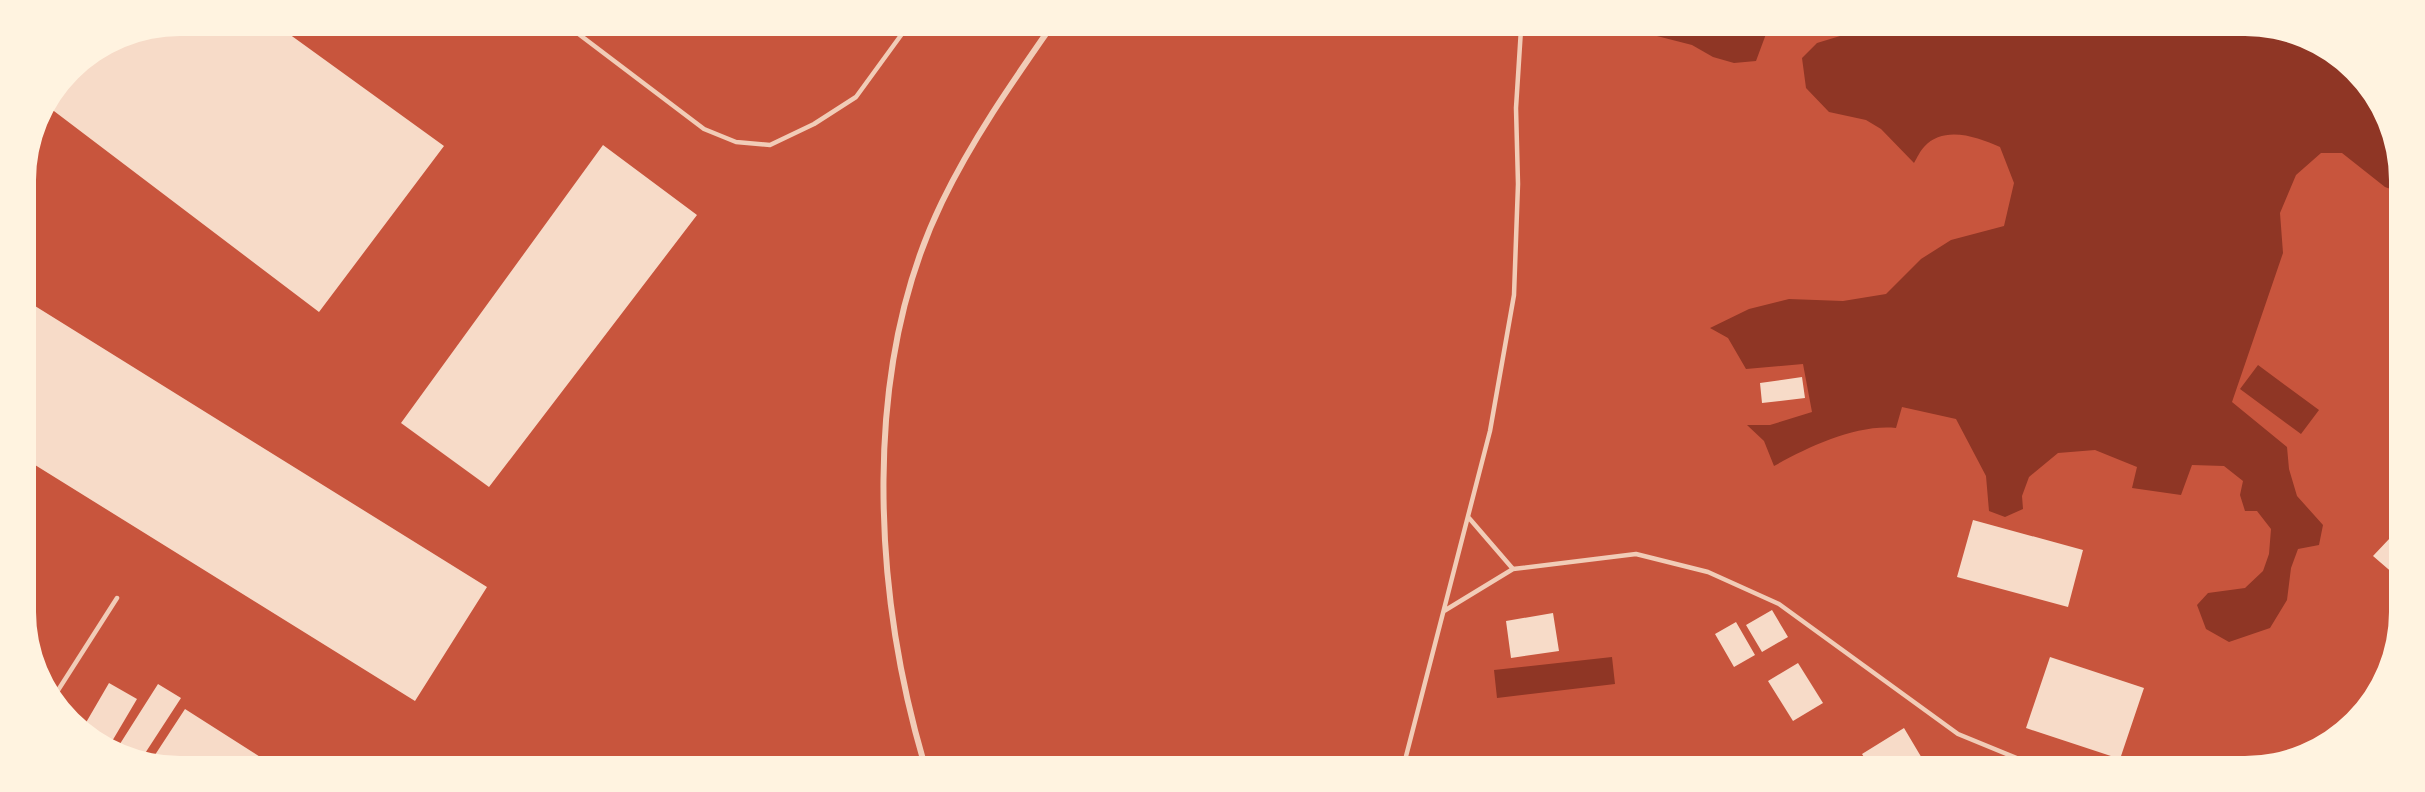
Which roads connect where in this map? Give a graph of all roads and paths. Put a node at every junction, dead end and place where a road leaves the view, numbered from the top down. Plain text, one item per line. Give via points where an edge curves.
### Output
1 (580, 36) edge
2 (900, 36) edge
3 (1044, 36) edge
4 (1521, 36) edge
5 (1469, 518) junction
6 (1514, 569) junction
7 (117, 598) dead end
8 (1444, 611) junction
9 (59, 689) edge
10 (922, 756) edge
11 (1406, 756) edge
12 (2012, 756) edge

1 - 2 lane via 704,129 736,142 770,146 855,97
3 - 10 street via 1003,96 941,203 920,257 901,325 888,409 884,526 897,649
4 - 5 lane via 1514,295 1490,431
5 - 6 lane
5 - 8 lane
6 - 8 lane
6 - 12 lane via 1636,554 1708,572 1779,604 1958,734
7 - 9 lane
8 - 11 lane

